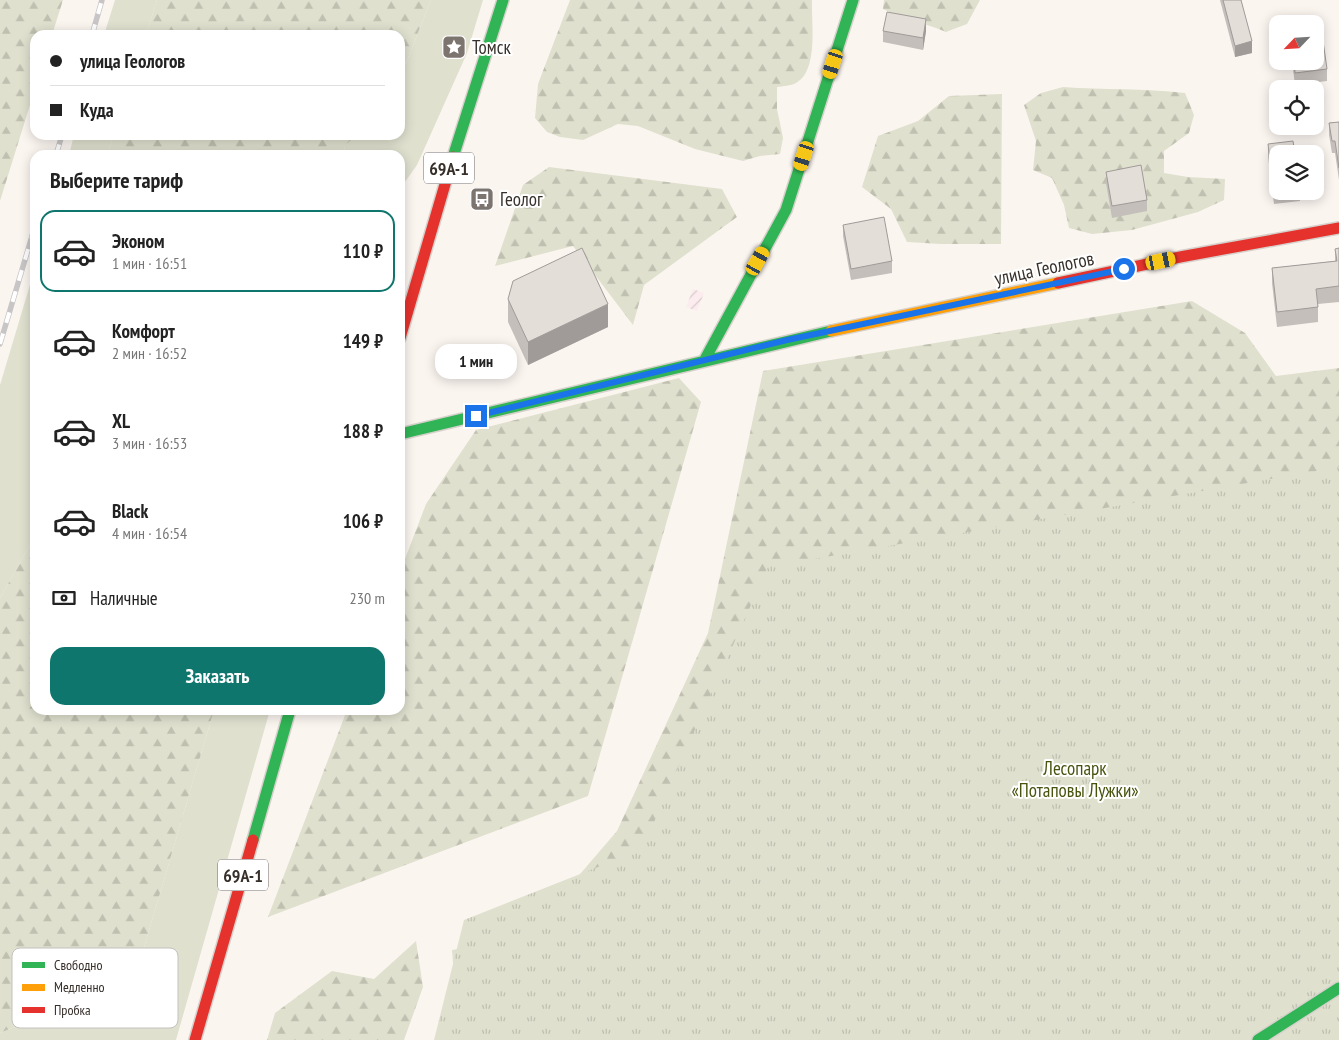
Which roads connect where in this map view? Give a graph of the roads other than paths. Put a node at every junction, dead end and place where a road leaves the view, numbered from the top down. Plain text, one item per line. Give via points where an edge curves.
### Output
1 (503, 0) edge
2 (853, 0) edge
3 (1339, 228) edge
4 (405, 321) edge
5 (704, 361) junction
6 (405, 433) edge
7 (289, 715) edge
8 (1339, 988) edge
9 (195, 1040) edge
10 (1258, 1040) edge

1 - 4 street, 69А-1 via 464,119
2 - 5 street via 786,210
3 - 5 street, улица Геологов via 1180,257 787,340
5 - 6 street, улица Геологов
7 - 9 street, 69А-1
8 - 10 street

